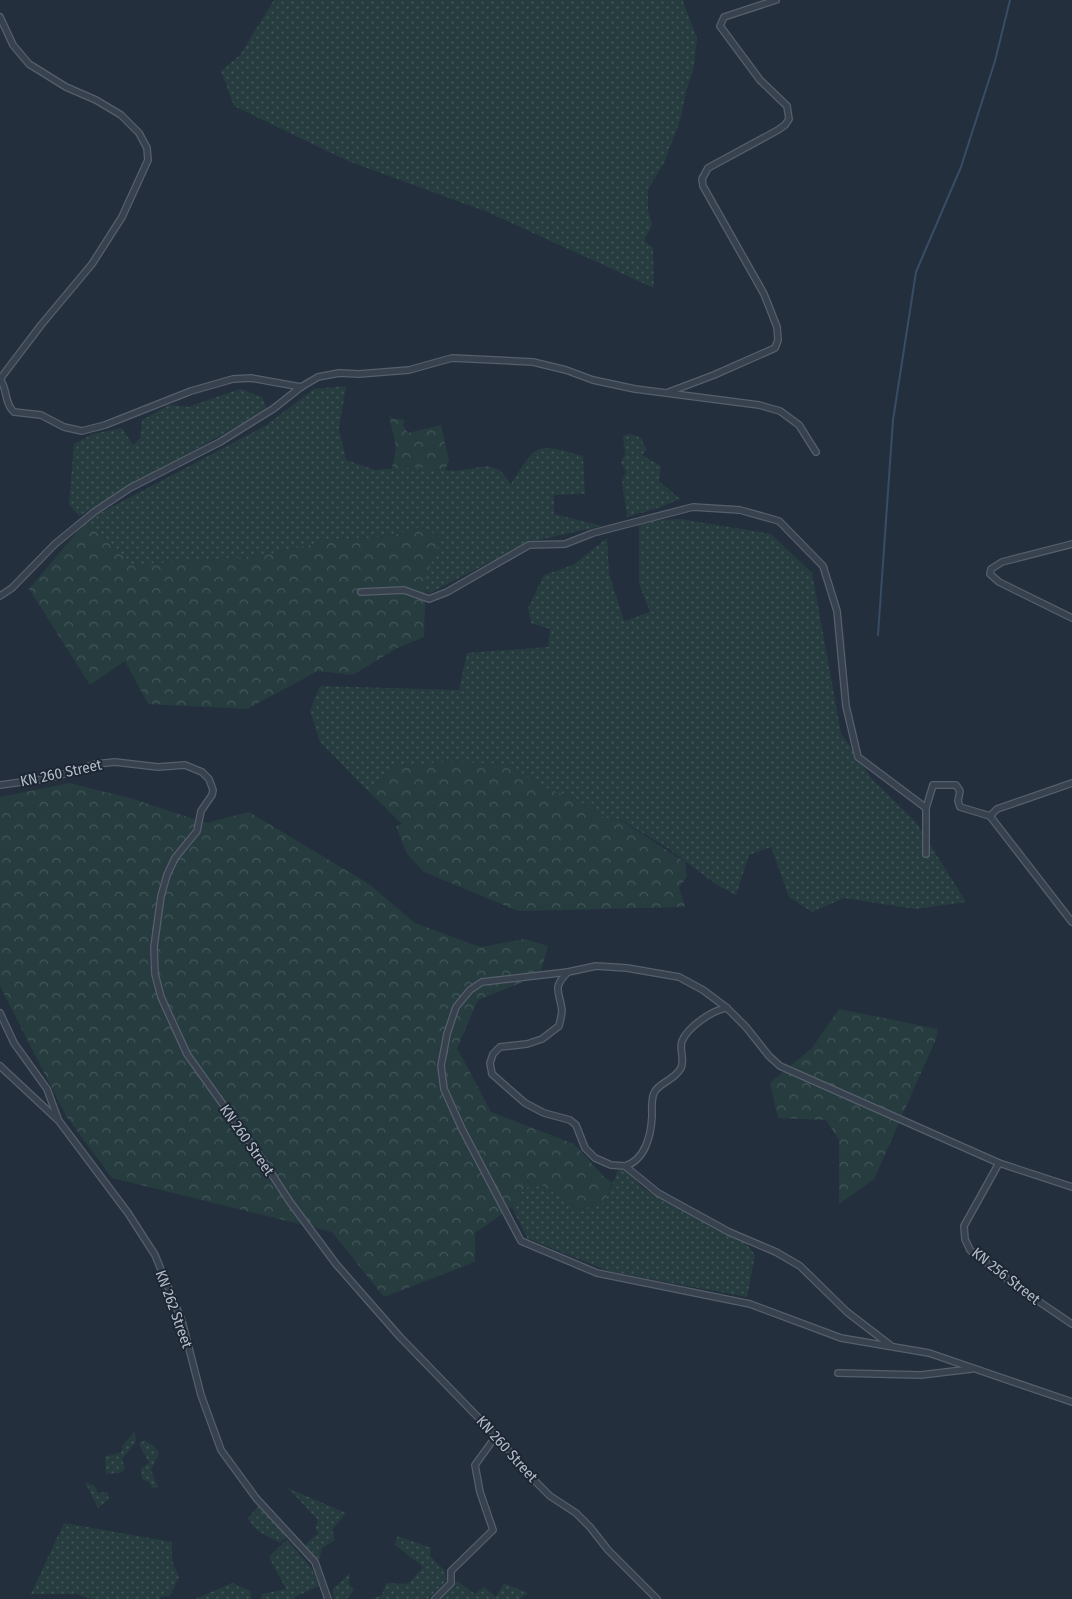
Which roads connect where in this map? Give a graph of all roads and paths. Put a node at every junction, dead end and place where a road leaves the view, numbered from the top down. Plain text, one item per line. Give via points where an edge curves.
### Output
1 (776, 0) edge
2 (0, 17) edge
3 (0, 379) edge
4 (301, 387) junction
5 (667, 393) junction
6 (816, 452) dead end
7 (1072, 544) edge
8 (361, 592) dead end
9 (0, 596) edge
10 (1072, 618) edge
11 (1072, 783) edge
12 (0, 786) edge
13 (926, 808) junction
14 (990, 816) junction
15 (926, 854) dead end
16 (1072, 922) edge
17 (568, 972) junction
18 (727, 1008) junction
19 (0, 1013) edge
20 (0, 1066) edge
21 (59, 1121) junction
22 (999, 1163) junction
23 (625, 1166) junction
24 (1072, 1187) edge
25 (1072, 1324) edge
26 (891, 1346) junction
27 (974, 1368) junction
28 (838, 1373) dead end
29 (1072, 1402) edge
30 (496, 1436) junction
31 (328, 1599) edge
32 (435, 1599) edge
33 (656, 1599) edge

1 - 5 street via 724,17 720,26 760,80 787,106 789,119 785,126 708,168 702,183 764,294 778,327 778,340 775,348
2 - 3 street via 14,45 29,64 121,115 139,133 147,148 148,160 122,217 92,264
3 - 4 street via 14,412 40,415 64,427 82,431 233,379 251,378
4 - 5 street via 318,377 338,373 409,370 452,358 533,362 600,382
4 - 9 street via 220,442 130,488 94,512
5 - 6 street via 759,405 780,411 799,425
7 - 10 street via 1002,562 990,574 999,582
8 - 13 street via 404,590 429,599 529,545 565,544 593,533 694,506 740,510 780,521 824,566 837,611 846,706 858,757
11 - 14 street via 997,809
12 - 30 street, KN 260 Street via 51,778 96,764 115,762 158,767 185,765 202,772 209,779 212,795 201,811 194,835 175,858 161,896 154,947 155,974 169,1016 187,1054 336,1264 400,1338
13 - 14 street via 933,785 956,785 960,791 960,807
13 - 15 street
14 - 16 street
17 - 18 street via 596,966 679,977
17 - 23 street via 558,982 562,1012 559,1026 542,1039 500,1047 490,1063 492,1074 525,1103 544,1114 570,1120 576,1125 585,1148 595,1158 611,1165
17 - 26 street via 482,982 470,990 456,1007 441,1066 444,1089 462,1129 521,1241 597,1273 736,1300 841,1338
18 - 22 street via 780,1066
18 - 23 street via 710,1015 681,1042 682,1066 672,1080 661,1084 654,1094 651,1126 643,1154 635,1164
19 - 21 street via 14,1043 47,1089
20 - 21 street, KN 262 Street
21 - 31 street, KN 262 Street via 128,1213 155,1255 182,1321 201,1395 221,1450 256,1498 315,1562
22 - 24 street
22 - 25 street, KN 256 Street via 964,1226 965,1239 970,1250
23 - 26 street via 658,1194 800,1266 847,1312
26 - 27 street via 929,1353
27 - 28 street via 921,1375
27 - 29 street
30 - 32 street via 475,1465 480,1492 494,1530 451,1571 451,1583
30 - 33 street, KN 260 Street via 525,1471 550,1496 576,1513

